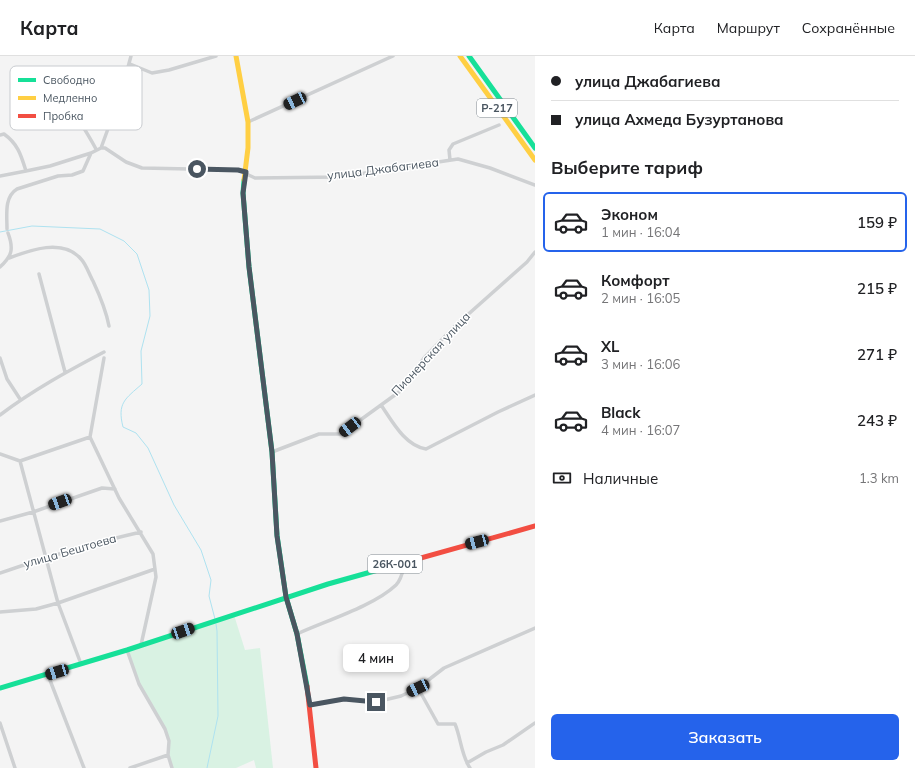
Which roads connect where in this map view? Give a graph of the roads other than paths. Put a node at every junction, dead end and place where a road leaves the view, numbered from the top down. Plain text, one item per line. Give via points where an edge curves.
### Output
1 (131, 56) edge
2 (216, 56) edge
3 (236, 56) edge
4 (393, 56) edge
5 (460, 56) edge
6 (469, 56) edge
7 (130, 64) joint
8 (135, 66) edge
9 (142, 69) edge
10 (248, 122) junction
11 (499, 125) dead end
12 (0, 130) edge
13 (86, 130) edge
14 (107, 130) edge
15 (2, 134) edge
16 (101, 148) junction
17 (535, 148) edge
18 (96, 149) junction
19 (91, 153) junction
20 (450, 160) junction
21 (535, 160) edge
22 (26, 171) junction
23 (246, 172) junction
24 (0, 176) edge
25 (535, 185) edge
26 (535, 252) edge
27 (9, 258) junction
28 (0, 267) edge
29 (39, 274) dead end
30 (109, 326) dead end
31 (104, 352) dead end
32 (0, 358) edge
33 (104, 358) dead end
34 (65, 372) junction
35 (535, 395) edge
36 (20, 399) junction
37 (381, 405) junction
38 (0, 415) edge
39 (90, 437) junction
40 (272, 452) junction
41 (0, 454) edge
42 (20, 461) junction
43 (114, 489) junction
44 (33, 512) junction
45 (0, 521) edge
46 (535, 526) edge
47 (141, 532) junction
48 (46, 557) junction
49 (405, 561) junction
50 (155, 569) junction
51 (0, 573) edge
52 (286, 597) junction
53 (58, 604) junction
54 (0, 612) edge
55 (535, 628) edge
56 (297, 634) junction
57 (141, 645) junction
58 (127, 650) junction
59 (81, 664) junction
60 (48, 675) junction
61 (0, 688) edge
62 (418, 688) junction
63 (310, 705) junction
64 (0, 723) edge
65 (535, 723) edge
66 (168, 755) junction
67 (467, 764) junction
68 (14, 768) edge
69 (84, 768) edge
70 (130, 768) edge
71 (172, 768) edge
72 (316, 768) edge
73 (470, 768) edge

1 - 7 street
2 - 9 street via 152,73
3 - 10 main road
4 - 10 street
5 - 21 main road, Р-217
6 - 17 main road, Р-217
7 - 8 street
10 - 23 main road
11 - 20 street via 454,144 449,150
12 - 15 street
13 - 18 street
14 - 16 street
15 - 22 street via 18,148
16 - 18 street
16 - 23 street, улица Джабагиева via 142,168
18 - 19 street
19 - 22 street
19 - 27 street via 83,171 51,178 11,193 7,207 12,247
20 - 23 street, улица Джабагиева via 339,177 255,178
20 - 25 street, улица Джабагиева via 458,159 490,168
22 - 24 street
23 - 40 main road via 243,193 249,267
26 - 37 street, Пионерская улица via 455,326 424,358 399,392
27 - 28 street
27 - 30 street via 48,247 75,253 82,259 105,305
29 - 34 street
31 - 34 street
32 - 36 street via 7,380
33 - 39 street
34 - 36 street
35 - 37 street via 426,448 417,447 408,440
36 - 38 street
37 - 40 street, Пионерская улица via 341,434 319,434
39 - 42 street
39 - 43 street
40 - 52 main road via 277,536
41 - 42 street
42 - 44 street
43 - 44 street via 102,488 86,492
43 - 47 street
44 - 45 street
44 - 48 street
46 - 49 main road, 26К-001
47 - 48 street, улица Бештоева
47 - 50 street via 153,554
48 - 51 street, улица Бештоева
48 - 53 street
49 - 52 main road, 26К-001
49 - 56 street via 403,573 396,585 371,601
50 - 53 street
50 - 57 street via 156,576
52 - 56 main road
52 - 57 main road, 26К-001
53 - 54 street
53 - 59 street
55 - 62 street via 444,668
56 - 63 main road
57 - 58 main road, 26К-001
58 - 59 main road, 26К-001
58 - 66 street via 139,684 165,729 169,741
59 - 60 main road, 26К-001
60 - 61 main road, 26К-001
60 - 69 street
62 - 63 street via 401,696 376,702 344,699
62 - 67 street via 435,722 441,725 455,724
63 - 72 main road
64 - 68 street
65 - 67 street via 503,746 486,752
66 - 70 street
66 - 71 street
67 - 73 street

